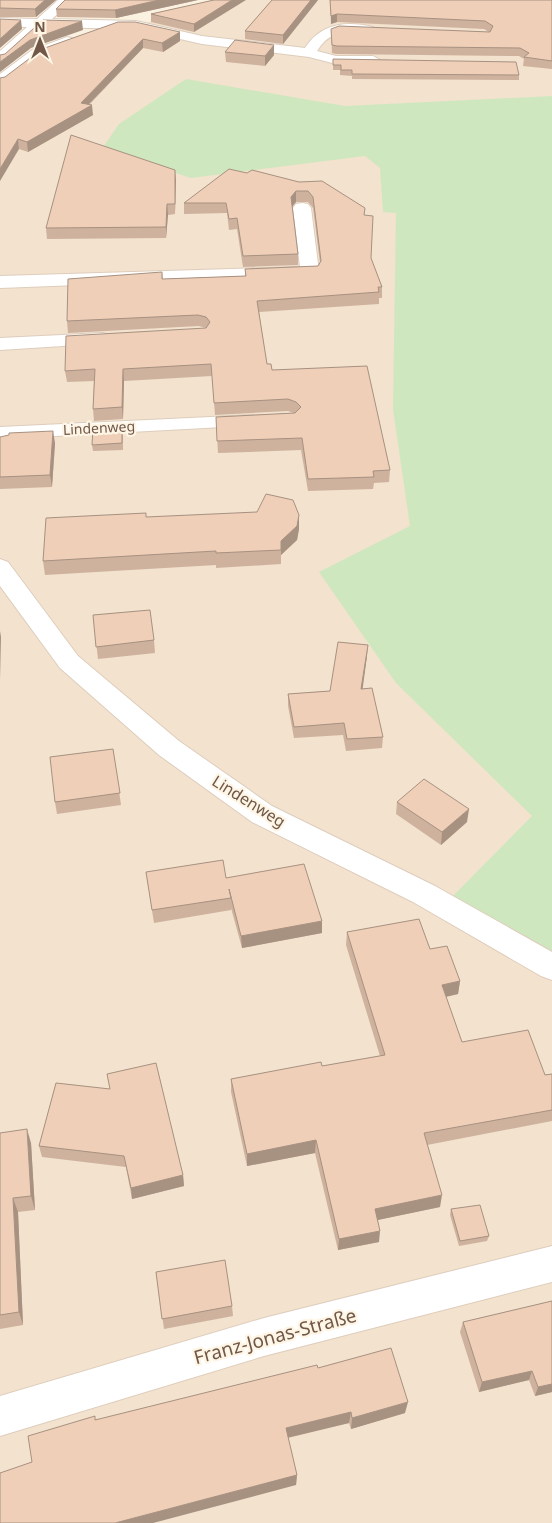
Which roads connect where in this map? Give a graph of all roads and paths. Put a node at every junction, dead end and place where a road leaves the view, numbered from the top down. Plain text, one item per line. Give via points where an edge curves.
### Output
1 (66, 0) edge
2 (158, 14) edge
3 (0, 22) edge
4 (39, 24) junction
5 (118, 24) junction
6 (385, 31) edge
7 (309, 54) junction
8 (0, 58) edge
9 (384, 60) edge
10 (0, 81) edge
11 (302, 208) edge
12 (0, 282) edge
13 (120, 338) edge
14 (0, 344) edge
15 (268, 420) edge
16 (0, 433) edge
17 (0, 567) edge
18 (552, 967) edge
19 (552, 1264) edge
20 (0, 1416) edge

1 - 4 street
2 - 5 street
3 - 4 street
4 - 5 street
4 - 8 street
5 - 7 street via 227,44
5 - 10 street via 37,53
6 - 7 street via 329,30 315,42
7 - 9 street via 336,60
11 - 12 street via 310,272
13 - 14 street
15 - 16 street, Lindenweg
17 - 18 street, Lindenweg via 69,662 169,748 262,814 424,894
19 - 20 street, Franz-Jonas-Straße via 264,1337

